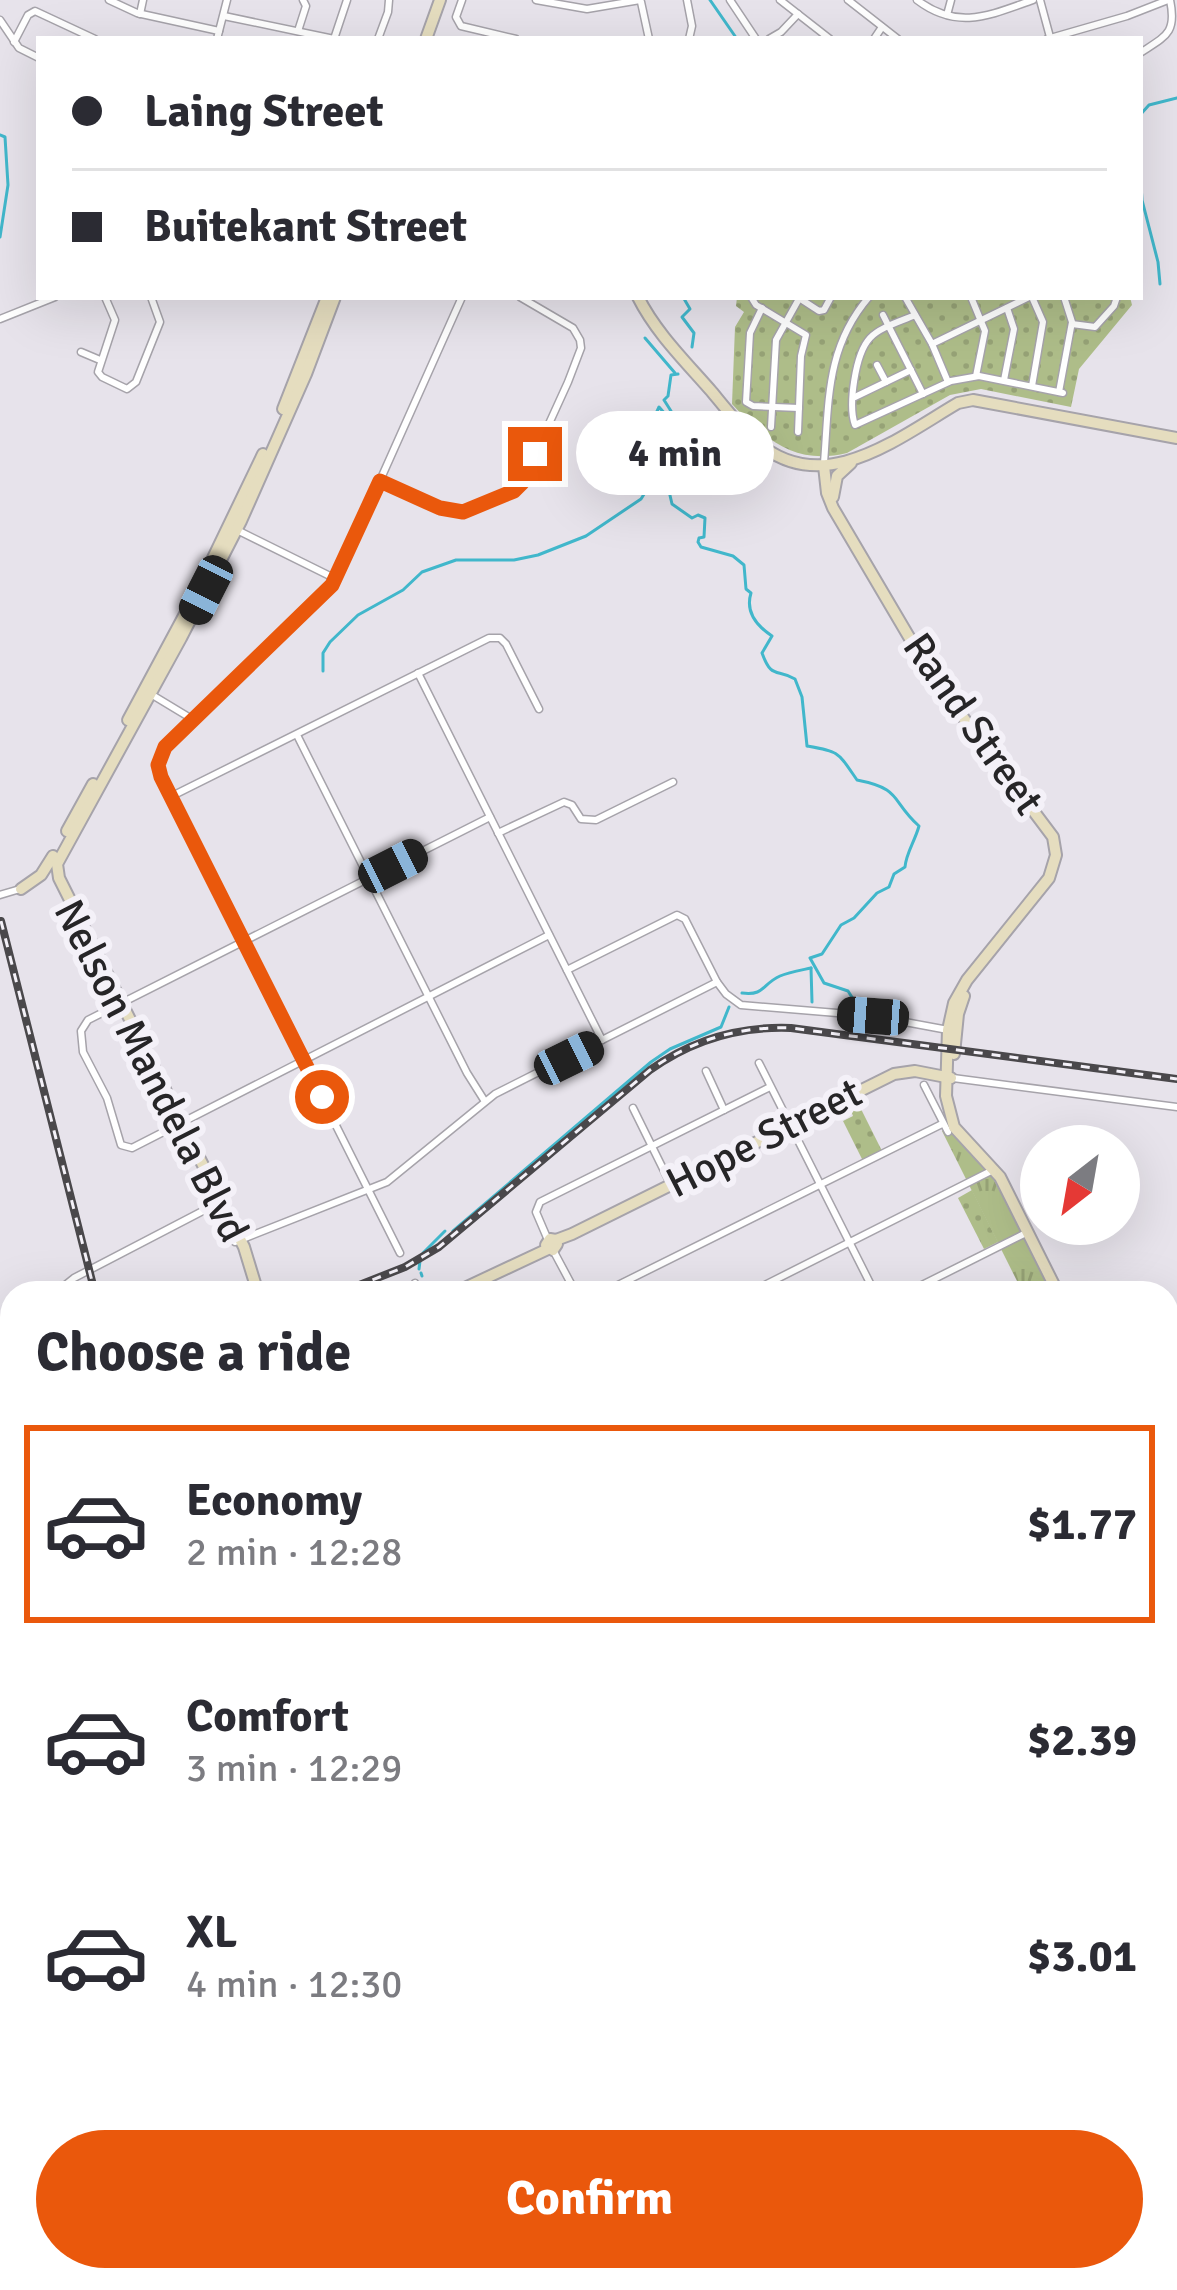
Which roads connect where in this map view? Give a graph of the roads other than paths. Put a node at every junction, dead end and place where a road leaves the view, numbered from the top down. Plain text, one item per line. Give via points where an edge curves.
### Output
1 (109, 0) edge
2 (143, 0) edge
3 (227, 0) edge
4 (303, 0) edge
5 (347, 0) edge
6 (389, 0) edge
7 (463, 0) edge
8 (536, 0) edge
9 (640, 0) edge
10 (687, 0) edge
11 (730, 0) edge
12 (779, 0) edge
13 (848, 0) edge
14 (917, 0) edge
15 (951, 0) edge
16 (986, 0) edge
17 (1037, 0) edge
18 (1169, 0) edge
19 (435, 5) edge
20 (140, 14) junction
21 (798, 14) junction
22 (947, 15) junction
23 (989, 15) junction
24 (224, 16) junction
25 (0, 20) edge
26 (883, 27) junction
27 (298, 31) junction
28 (218, 35) edge
29 (89, 36) edge
30 (320, 36) edge
31 (335, 36) edge
32 (379, 36) edge
33 (424, 36) edge
34 (503, 36) edge
35 (648, 36) edge
36 (690, 36) edge
37 (754, 36) edge
38 (775, 36) edge
39 (826, 36) edge
40 (876, 36) edge
41 (894, 36) edge
42 (1048, 36) edge
43 (1059, 36) edge
44 (14, 42) junction
45 (1143, 51) edge
46 (36, 57) edge
47 (48, 300) edge
48 (106, 300) edge
49 (152, 300) edge
50 (330, 300) edge
51 (461, 300) edge
52 (525, 300) edge
53 (640, 300) edge
54 (752, 300) edge
55 (798, 300) edge
56 (802, 300) edge
57 (829, 300) edge
58 (867, 300) edge
59 (906, 300) edge
60 (972, 300) edge
61 (1023, 300) edge
62 (1031, 300) edge
63 (1065, 300) edge
64 (1116, 300) edge
65 (1006, 307) junction
66 (762, 308) junction
67 (883, 315) dead end
68 (915, 315) junction
69 (0, 319) edge
70 (982, 319) junction
71 (785, 322) junction
72 (1072, 324) junction
73 (889, 327) junction
74 (932, 344) junction
75 (81, 352) dead end
76 (100, 360) junction
77 (878, 365) dead end
78 (910, 370) junction
79 (976, 376) junction
80 (1004, 380) junction
81 (886, 382) junction
82 (948, 382) junction
83 (1032, 386) junction
84 (923, 394) junction
85 (853, 398) junction
86 (772, 407) junction
87 (799, 408) junction
88 (771, 427) dead end
89 (799, 432) dead end
90 (1177, 438) edge
91 (857, 459) junction
92 (824, 466) junction
93 (380, 481) junction
94 (840, 517) junction
95 (233, 528) junction
96 (336, 579) junction
97 (418, 673) junction
98 (147, 693) junction
99 (539, 709) dead end
100 (192, 718) junction
101 (297, 735) junction
102 (673, 782) dead end
103 (172, 796) junction
104 (87, 802) junction
105 (490, 818) junction
106 (498, 833) junction
107 (53, 856) junction
108 (369, 878) junction
109 (57, 880) junction
110 (37, 885) joint
111 (21, 889) junction
112 (0, 895) edge
113 (550, 935) junction
114 (244, 941) junction
115 (567, 970) junction
116 (717, 982) junction
117 (428, 997) junction
118 (119, 1004) junction
119 (952, 1031) junction
120 (603, 1041) junction
121 (303, 1060) junction
122 (759, 1063) dead end
123 (706, 1071) dead end
124 (949, 1077) junction
125 (924, 1085) dead end
126 (770, 1087) junction
127 (484, 1101) junction
128 (1177, 1107) edge
129 (633, 1108) dead end
130 (724, 1110) junction
131 (178, 1122) junction
132 (791, 1126) junction
133 (651, 1146) junction
134 (995, 1170) junction
135 (820, 1184) junction
136 (671, 1185) junction
137 (369, 1190) junction
138 (218, 1203) junction
139 (1020, 1217) edge
140 (1020, 1236) edge
141 (238, 1241) junction
142 (551, 1243) junction
143 (849, 1243) junction
144 (1034, 1245) edge
145 (400, 1253) dead end
146 (70, 1281) edge
147 (254, 1281) edge
148 (478, 1281) edge
149 (571, 1281) edge
150 (626, 1281) edge
151 (773, 1281) edge
152 (869, 1281) edge
153 (930, 1281) edge
154 (1050, 1281) edge

1 - 20 street
2 - 20 street
3 - 24 street
4 - 27 street
5 - 31 street
6 - 32 street
7 - 34 street via 460,26
8 - 9 street via 587,9
9 - 35 street
10 - 36 street
11 - 37 street
12 - 21 street
13 - 26 street
14 - 22 street
15 - 22 street
16 - 23 street
17 - 23 street
17 - 42 street
18 - 43 street
18 - 45 street via 1172,29
19 - 33 street
20 - 28 street
21 - 38 street
21 - 39 street
22 - 23 street
24 - 27 street
24 - 28 street
25 - 44 street
26 - 40 street
26 - 41 street
27 - 30 street
29 - 44 street via 35,11
44 - 46 street
47 - 69 street
48 - 76 street via 115,320
49 - 76 street via 160,322 134,386 99,374
50 - 95 street
51 - 93 street
52 - 93 street via 573,328 580,348 522,483 455,512
53 - 92 street via 756,442
54 - 66 street
55 - 71 street
56 - 57 street via 819,311
58 - 92 street via 836,354
59 - 68 street
60 - 70 street
61 - 65 street
62 - 83 street via 1043,326
63 - 72 street
64 - 72 street via 1095,327
65 - 70 street
65 - 80 street via 1014,329
66 - 71 street
66 - 86 street via 750,333 746,400
67 - 73 street
68 - 73 street
68 - 74 street
70 - 74 street
70 - 79 street
71 - 86 street via 776,340
71 - 87 street via 807,338
72 - 83 street via 1061,392
73 - 78 street
73 - 85 street via 867,343
74 - 82 street
75 - 76 street
77 - 81 street
78 - 81 street
78 - 84 street
79 - 80 street
79 - 82 street
80 - 83 street
81 - 85 street
82 - 84 street
84 - 85 street via 858,425
86 - 87 street
86 - 88 street
87 - 89 street
90 - 91 street via 973,400
91 - 92 street
91 - 94 street via 834,482
92 - 94 street, Rand Street
93 - 96 street
94 - 119 street, Rand Street via 932,676 1053,837 1049,878 956,997
95 - 96 street
95 - 98 street
96 - 100 street
97 - 99 street via 500,638
97 - 101 street
97 - 105 street
98 - 100 street
98 - 104 street
100 - 103 street via 158,765
101 - 103 street
101 - 108 street
102 - 106 street via 596,820 581,819 564,802
103 - 114 street
104 - 107 street
104 - 109 street via 57,863
105 - 106 street
105 - 108 street
106 - 113 street
107 - 109 street
107 - 111 street
108 - 114 street
108 - 117 street
109 - 110 street
109 - 118 street, Nelson Mandela Blvd
110 - 111 street
111 - 112 street
113 - 115 street
113 - 117 street
114 - 118 street
114 - 121 street
115 - 116 street via 680,915
115 - 120 street
116 - 119 street via 748,1007
116 - 120 street
117 - 121 street
117 - 127 street
118 - 131 street, Nelson Mandela Blvd
118 - 131 street via 82,1026 81,1043 121,1145 132,1148
119 - 124 street
120 - 127 street
121 - 131 street
121 - 137 street
122 - 126 street
123 - 130 street
124 - 128 street, Hope Street
124 - 132 street, Hope Street via 894,1074
124 - 134 street via 970,1144
125 - 135 street via 945,1128
126 - 130 street
126 - 132 street
127 - 137 street
129 - 133 street
130 - 133 street
131 - 138 street, Nelson Mandela Blvd
132 - 135 street
132 - 136 street, Hope Street
133 - 136 street
133 - 142 street via 540,1202
134 - 139 street
134 - 143 street
135 - 143 street
135 - 150 street
136 - 142 street, Hope Street
137 - 141 street
137 - 145 street
138 - 141 street, Nelson Mandela Blvd
138 - 146 street
140 - 153 street
141 - 147 street, Nelson Mandela Blvd
142 - 148 street, Hope Street
142 - 149 street
143 - 151 street
143 - 152 street
144 - 154 street

